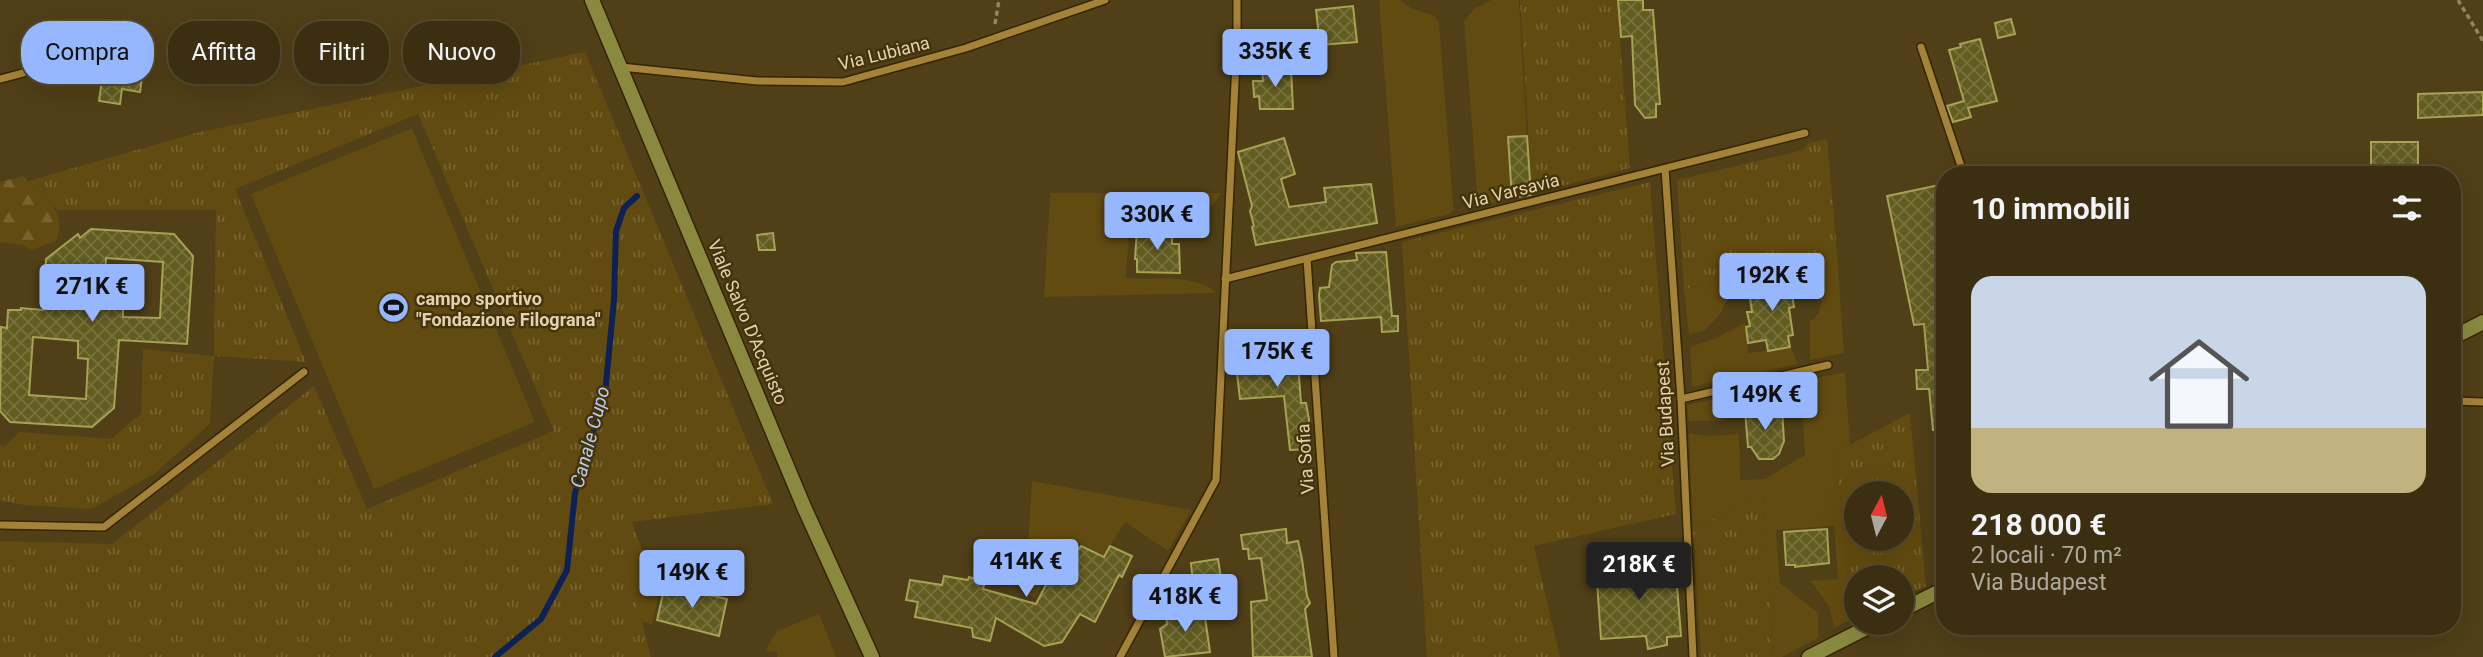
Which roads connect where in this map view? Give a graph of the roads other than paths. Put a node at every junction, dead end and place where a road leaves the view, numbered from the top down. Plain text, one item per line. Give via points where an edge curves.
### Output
1 (593, 0) edge
2 (1105, 0) edge
3 (1237, 0) edge
4 (1920, 47) dead end
5 (621, 67) junction
6 (21, 74) edge
7 (0, 79) edge
8 (1804, 133) dead end
9 (1961, 166) edge
10 (1665, 169) junction
11 (1307, 259) junction
12 (1225, 279) junction
13 (2483, 322) edge
14 (2461, 333) edge
15 (1828, 365) dead end
16 (304, 372) dead end
17 (1681, 399) junction
18 (2461, 401) edge
19 (2483, 402) edge
20 (0, 525) edge
21 (1936, 593) edge
22 (1914, 604) edge
23 (1853, 635) edge
24 (872, 657) edge
25 (1120, 657) edge
26 (1334, 657) edge
27 (1693, 657) edge
28 (1809, 657) edge

1 - 5 street, Viale Salvo D'Acquisto
2 - 5 street, Via Lubiana via 993,40 843,82 757,81
3 - 12 street
4 - 9 street
5 - 24 street, Viale Salvo D'Acquisto via 804,507
6 - 7 street
8 - 10 street, Via Varsavia
10 - 11 street, Via Varsavia
10 - 17 street, Via Budapest
11 - 12 street, Via Varsavia
11 - 26 street, Via Sofia
12 - 25 street via 1216,480
13 - 14 street
15 - 17 street
16 - 20 street via 104,527
17 - 27 street, Via Budapest
18 - 19 street
21 - 22 street
23 - 28 street

